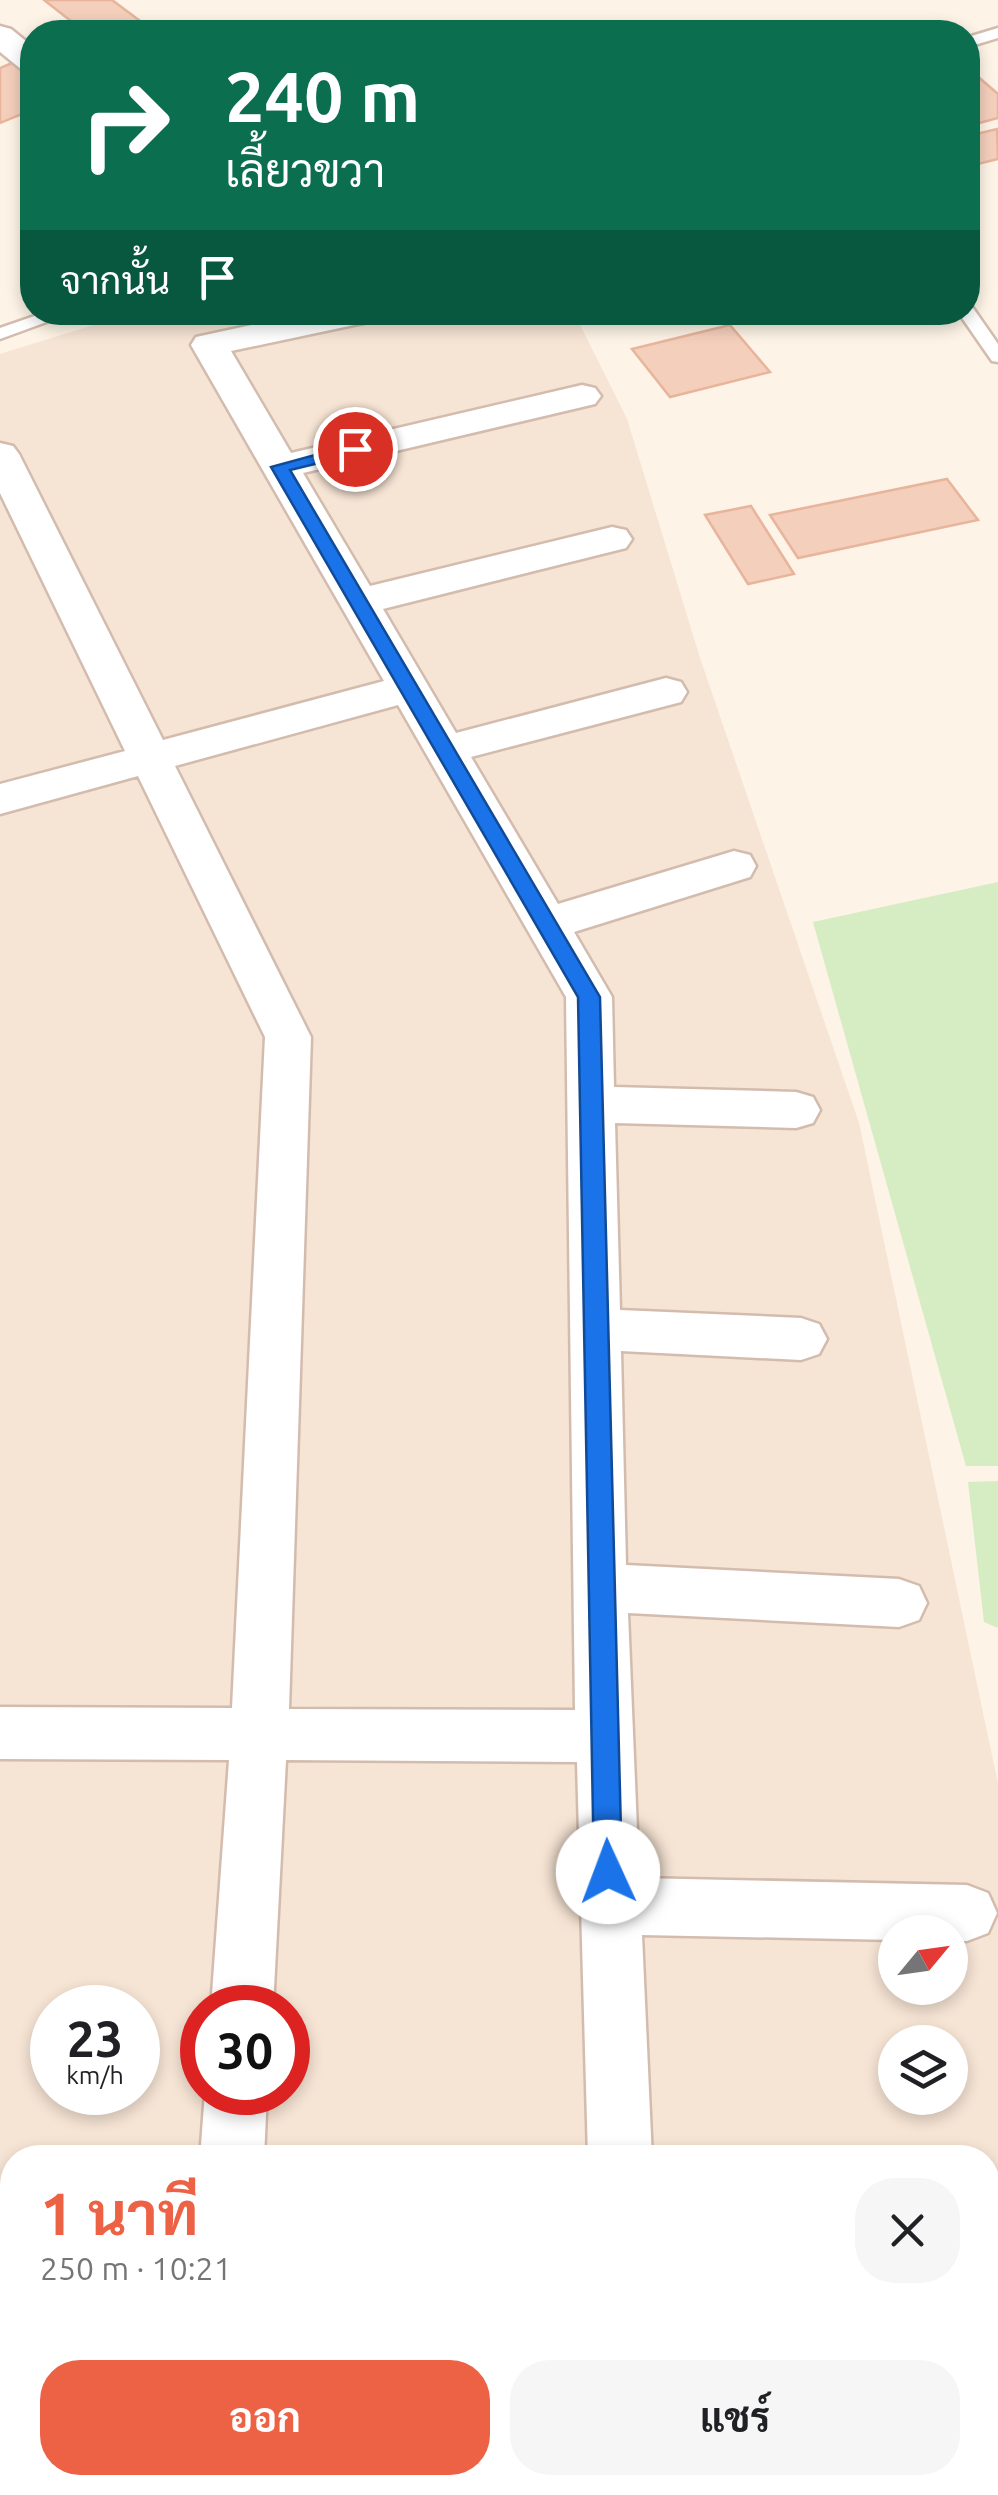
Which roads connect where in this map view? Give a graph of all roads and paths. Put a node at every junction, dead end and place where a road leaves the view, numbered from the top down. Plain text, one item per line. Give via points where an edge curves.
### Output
1 (0, 36) edge
2 (20, 52) edge
3 (27, 325) edge
4 (303, 325) edge
5 (976, 325) edge
6 (0, 334) edge
7 (998, 357) edge
8 (582, 396) dead end
9 (0, 454) edge
10 (280, 467) junction
11 (612, 539) dead end
12 (358, 602) junction
13 (408, 688) junction
14 (666, 692) dead end
15 (444, 750) junction
16 (152, 759) junction
17 (0, 799) edge
18 (734, 866) dead end
19 (546, 924) junction
20 (591, 1104) junction
21 (796, 1110) dead end
22 (595, 1329) junction
23 (800, 1340) dead end
24 (599, 1588) junction
25 (898, 1603) dead end
26 (0, 1733) edge
27 (259, 1734) junction
28 (603, 1736) junction
29 (609, 1906) junction
30 (967, 1913) dead end
31 (243, 1985) edge
32 (235, 2115) edge
33 (233, 2145) edge
34 (619, 2145) edge

1 - 2 street
3 - 6 lane
4 - 10 street via 208,345
5 - 7 lane
8 - 10 street
9 - 16 street
10 - 12 street
11 - 12 street
12 - 13 street
13 - 15 street
13 - 16 street
14 - 15 street
15 - 19 street
16 - 17 street
16 - 27 street via 288,1038
18 - 19 street
19 - 20 street via 589,997
20 - 21 street
20 - 22 street
22 - 23 street
22 - 24 street
24 - 25 street
24 - 28 street
26 - 27 street
27 - 28 street
27 - 31 street
28 - 29 street
29 - 30 street
29 - 34 street
32 - 33 street

